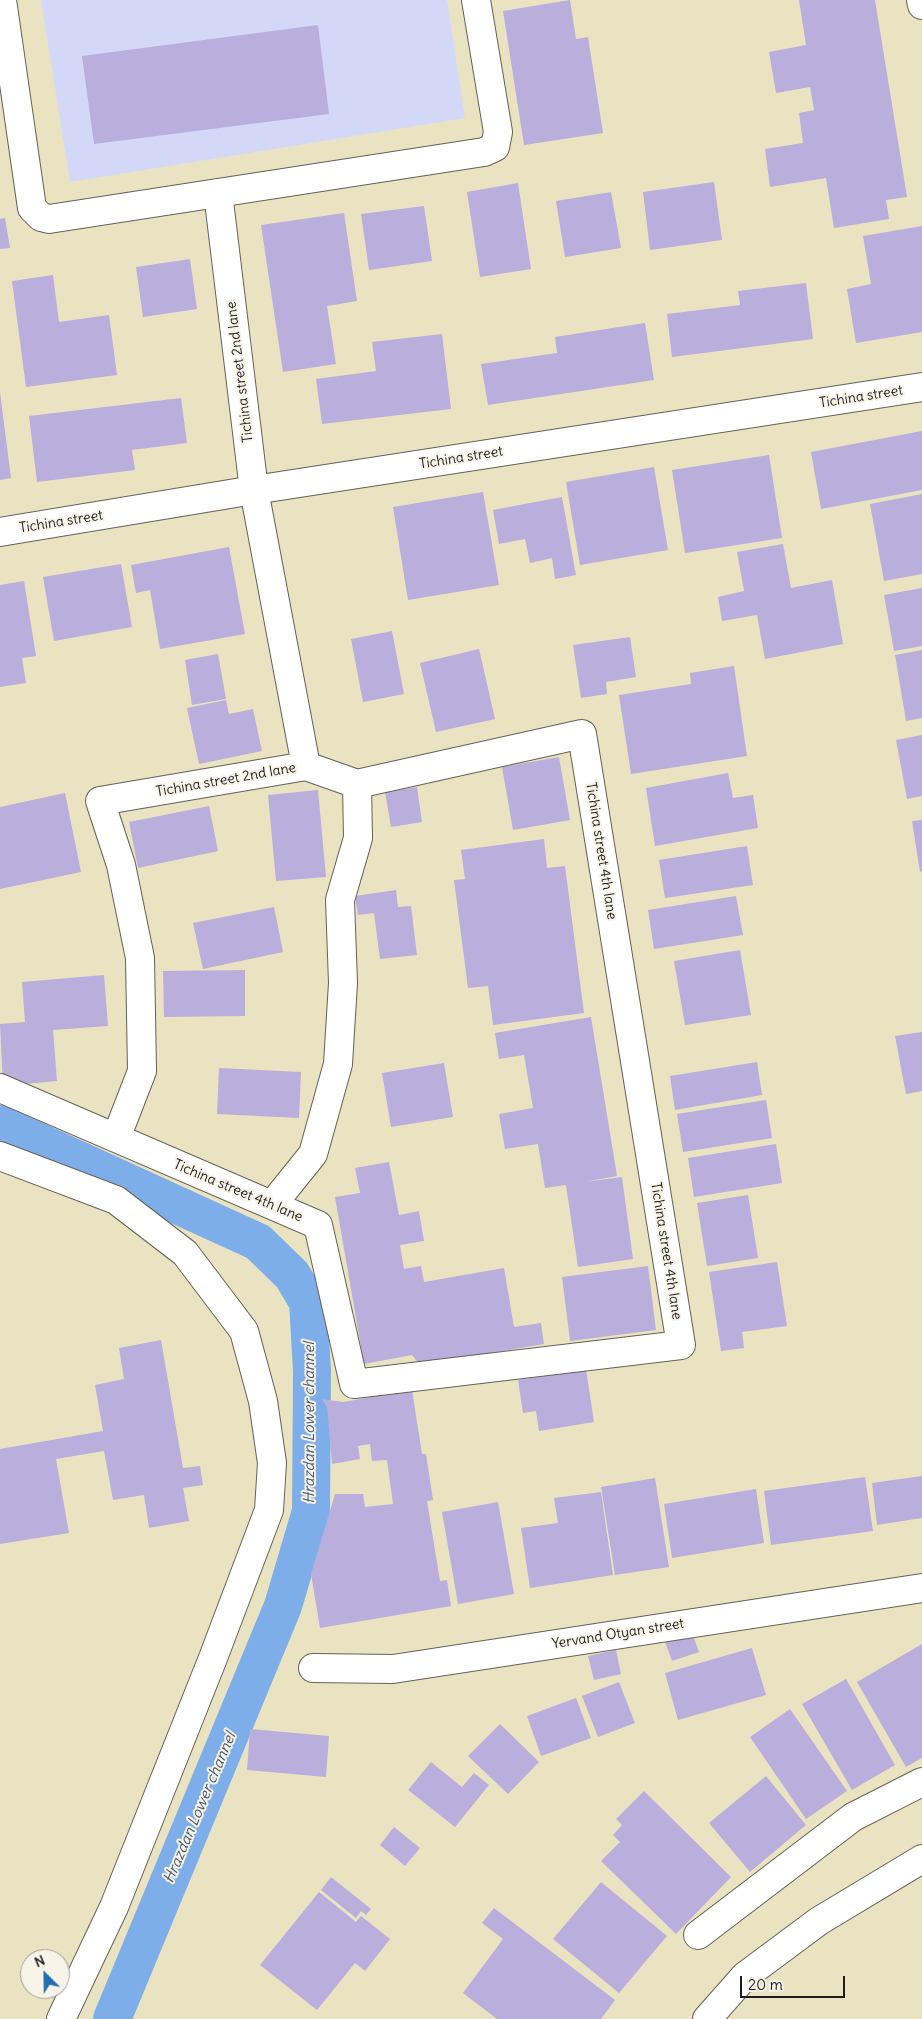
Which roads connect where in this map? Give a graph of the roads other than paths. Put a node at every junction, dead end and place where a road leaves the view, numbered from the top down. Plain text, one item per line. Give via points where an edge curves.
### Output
1 (2, 0) edge
2 (476, 0) edge
3 (921, 0) edge
4 (922, 4) edge
5 (218, 192) junction
6 (922, 388) edge
7 (254, 490) junction
8 (0, 532) edge
9 (306, 766) junction
10 (357, 784) junction
11 (0, 1088) edge
12 (116, 1138) junction
13 (0, 1156) edge
14 (272, 1206) junction
15 (922, 1588) edge
16 (313, 1668) dead end
17 (922, 1782) edge
18 (922, 1858) edge
19 (698, 1935) dead end
20 (61, 2019) edge
21 (707, 2019) edge

1 - 5 street via 32,208 40,217 49,219
2 - 5 street via 498,132 495,147 484,152
3 - 4 street
5 - 7 street, Tichina street 2nd lane
6 - 7 street, Tichina street
7 - 8 street, Tichina street
7 - 9 street, Tichina street 2nd lane
9 - 10 street
9 - 12 street, Tichina street 2nd lane via 100,801 122,865 140,958 142,1071
10 - 14 street via 358,838 340,900 343,983 338,1064 314,1154
10 - 14 street, Tichina street 4th lane via 582,734 681,1345 354,1384 318,1225
11 - 12 street
12 - 14 street, Tichina street 4th lane
13 - 20 street via 116,1200 185,1253 244,1331 263,1401 272,1463 269,1510 114,1907
15 - 16 street, Yervand Otyan street via 393,1668
17 - 19 street via 853,1817
18 - 21 street via 819,1921 760,1965

